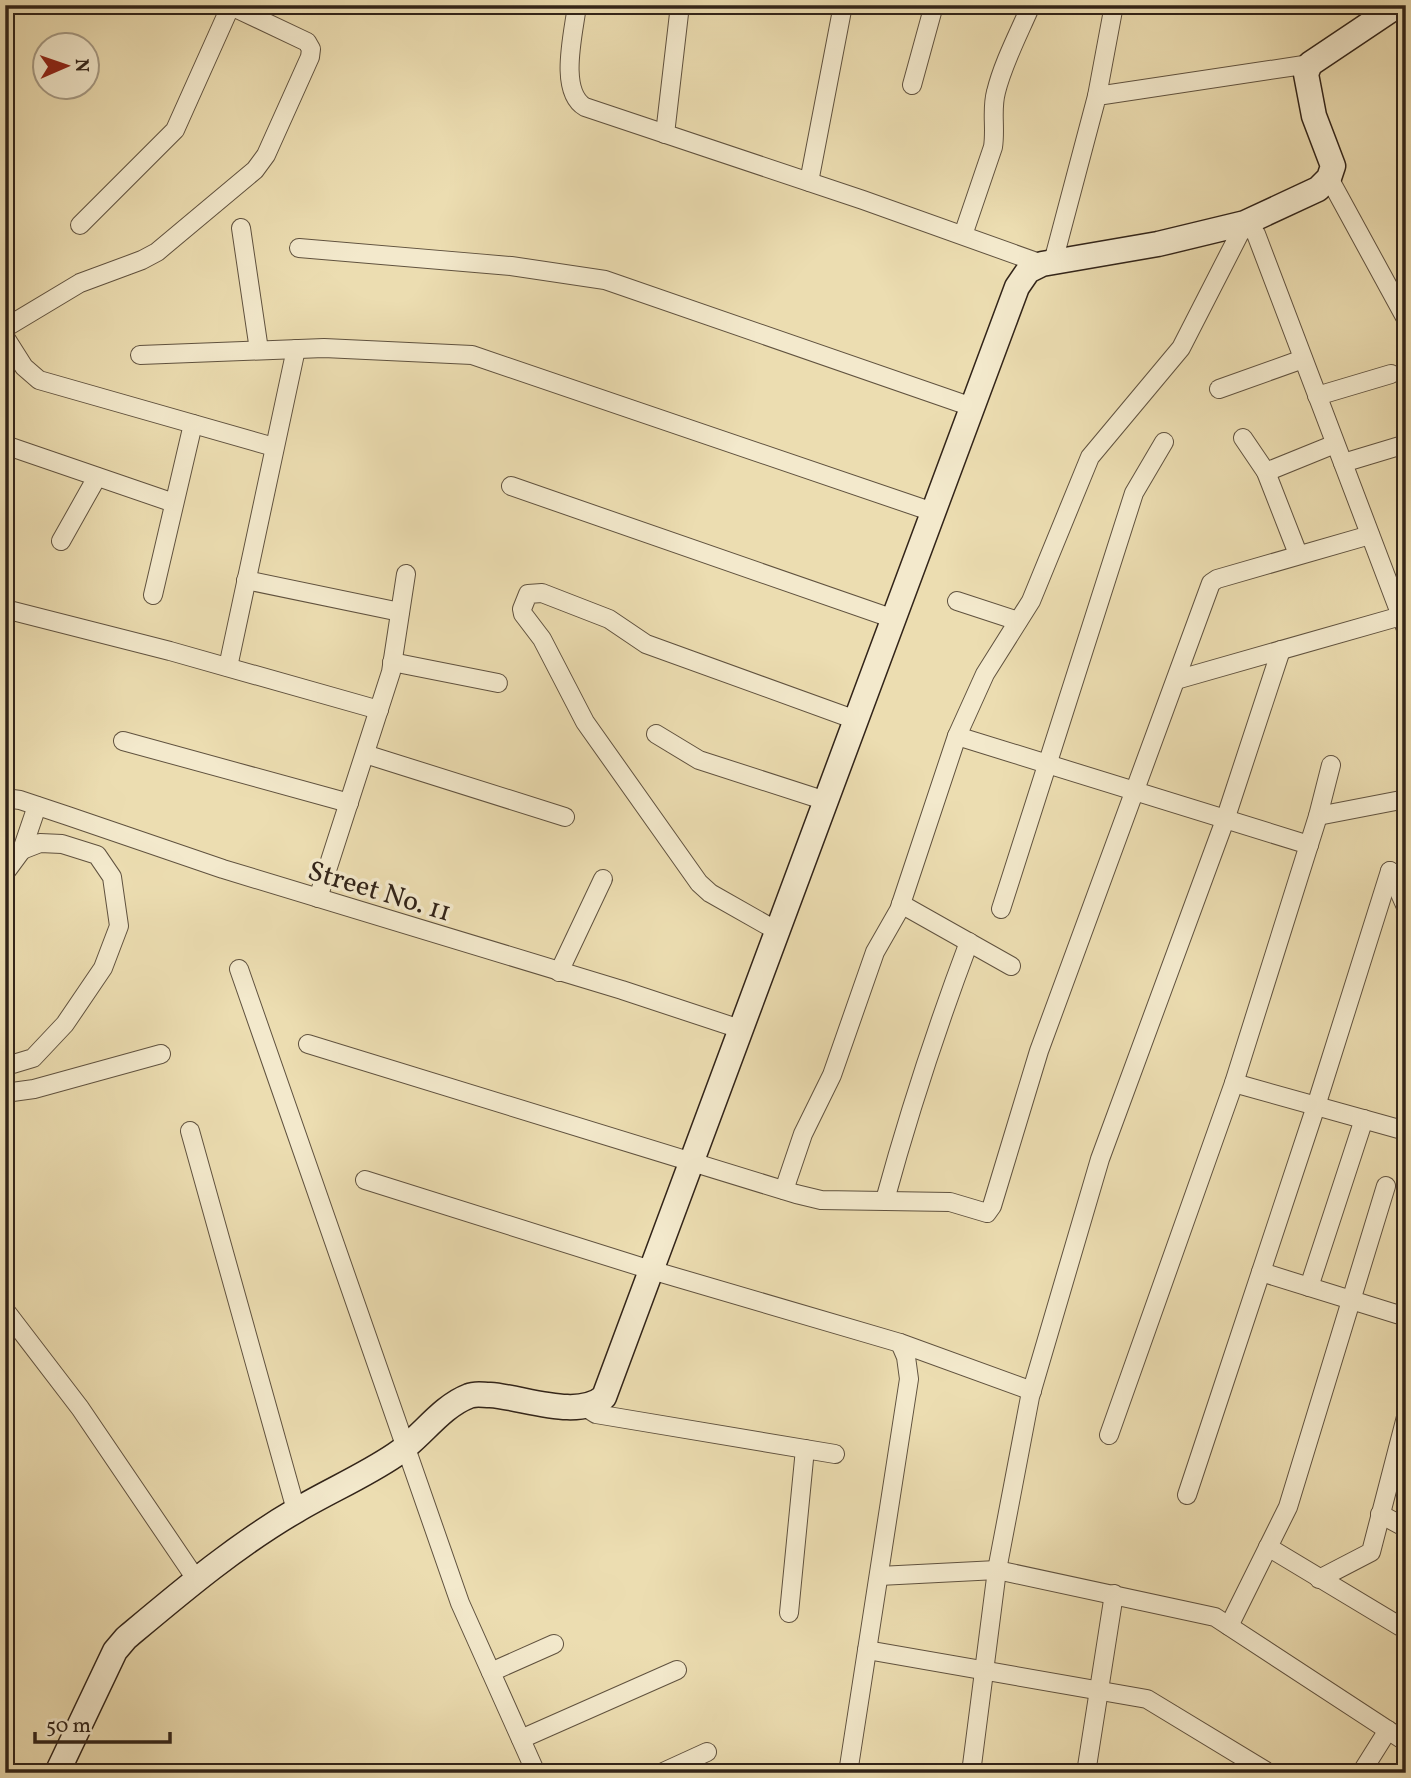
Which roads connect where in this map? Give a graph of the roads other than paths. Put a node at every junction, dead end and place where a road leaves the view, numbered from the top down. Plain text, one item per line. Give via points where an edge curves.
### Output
1 (577, 5) edge
2 (680, 5) edge
3 (843, 5) edge
4 (934, 5) edge
5 (1031, 5) edge
6 (1114, 5) edge
7 (231, 6) edge
8 (1385, 9) edge
9 (1310, 64) junction
10 (912, 85) dead end
11 (1097, 96) junction
12 (665, 134) junction
13 (1329, 178) junction
14 (809, 182) junction
15 (1245, 223) junction
16 (80, 225) dead end
17 (242, 228) dead end
18 (963, 235) junction
19 (299, 248) dead end
20 (1047, 263) junction
21 (1406, 319) edge
22 (5, 328) edge
23 (5, 337) edge
24 (296, 349) junction
25 (259, 351) junction
26 (140, 355) dead end
27 (1303, 359) junction
28 (1391, 374) dead end
29 (1219, 390) dead end
30 (1317, 396) junction
31 (972, 407) junction
32 (192, 424) junction
33 (1243, 438) dead end
34 (1164, 442) dead end
35 (1335, 444) junction
36 (1406, 444) edge
37 (5, 445) edge
38 (274, 447) junction
39 (1343, 463) junction
40 (1266, 472) junction
41 (97, 477) junction
42 (511, 486) dead end
43 (174, 503) junction
44 (933, 512) junction
45 (1370, 534) junction
46 (61, 541) dead end
47 (1298, 554) junction
48 (406, 574) dead end
49 (246, 580) junction
50 (153, 595) dead end
51 (957, 601) dead end
52 (5, 609) edge
53 (400, 611) junction
54 (894, 619) junction
55 (1018, 621) junction
56 (1403, 623) edge
57 (1282, 650) junction
58 (392, 662) junction
59 (228, 667) junction
60 (1176, 680) junction
61 (498, 683) dead end
62 (379, 710) junction
63 (856, 720) junction
64 (656, 734) dead end
65 (957, 736) junction
66 (123, 741) dead end
67 (365, 754) junction
68 (1046, 765) junction
69 (1331, 765) dead end
70 (1133, 792) junction
71 (5, 798) edge
72 (1406, 799) edge
73 (826, 801) junction
74 (349, 803) junction
75 (37, 806) junction
76 (1318, 816) junction
77 (565, 817) dead end
78 (1225, 820) junction
79 (1309, 845) junction
80 (22, 850) junction
81 (5, 873) edge
82 (603, 879) dead end
83 (318, 898) junction
84 (901, 904) junction
85 (1406, 907) edge
86 (1001, 909) dead end
87 (777, 931) junction
88 (969, 942) junction
89 (1011, 966) dead end
90 (239, 969) dead end
91 (559, 972) junction
92 (740, 1029) junction
93 (308, 1044) dead end
94 (161, 1054) dead end
95 (8, 1068) edge
96 (1234, 1083) junction
97 (5, 1093) edge
98 (1316, 1106) junction
99 (1364, 1119) junction
100 (190, 1131) dead end
101 (1406, 1131) edge
102 (691, 1161) junction
103 (365, 1180) dead end
104 (1386, 1186) dead end
105 (784, 1190) junction
106 (885, 1200) junction
107 (651, 1270) junction
108 (1261, 1272) junction
109 (1309, 1287) junction
110 (1352, 1300) junction
111 (5, 1310) edge
112 (1406, 1317) edge
113 (900, 1343) junction
114 (1032, 1391) junction
115 (585, 1407) junction
116 (1406, 1417) edge
117 (1109, 1435) dead end
118 (1403, 1436) edge
119 (407, 1447) junction
120 (804, 1449) junction
121 (835, 1454) dead end
122 (1187, 1495) dead end
123 (296, 1510) junction
124 (1380, 1514) junction
125 (1406, 1528) edge
126 (1268, 1547) junction
127 (997, 1570) junction
128 (878, 1576) junction
129 (196, 1579) junction
130 (1319, 1579) junction
131 (1114, 1594) junction
132 (789, 1613) dead end
133 (1229, 1626) junction
134 (1406, 1630) edge
135 (554, 1644) dead end
136 (867, 1650) junction
137 (677, 1670) dead end
138 (985, 1671) junction
139 (491, 1672) junction
140 (1098, 1691) junction
141 (1388, 1731) junction
142 (521, 1739) junction
143 (1406, 1742) edge
144 (707, 1752) dead end
145 (57, 1773) edge
146 (536, 1773) edge
147 (661, 1773) edge
148 (848, 1773) edge
149 (971, 1773) edge
150 (1086, 1773) edge
151 (1269, 1773) edge
152 (1361, 1773) edge

1 - 12 street via 570,81 577,102
2 - 12 street
3 - 14 street
4 - 10 street
5 - 18 street via 996,89 993,147
6 - 11 street
7 - 16 street via 175,130
7 - 22 street via 307,42 311,49 260,163 157,252 80,283
8 - 9 street
9 - 11 street
9 - 13 street via 1306,74 1314,116 1333,166
11 - 20 street
12 - 14 street
13 - 15 street via 1318,189
13 - 21 street
14 - 18 street
15 - 20 street
15 - 27 street via 1256,234
15 - 55 street via 1181,348 1090,457 1031,601
17 - 25 street
18 - 20 street
19 - 31 street via 511,266 605,280
20 - 31 street via 1028,271 1017,287
23 - 32 street via 24,368 39,380
24 - 25 street
24 - 38 street
24 - 44 street via 472,355
25 - 26 street
27 - 29 street
27 - 30 street
28 - 30 street
30 - 35 street
31 - 44 street
32 - 38 street
32 - 43 street
33 - 40 street
34 - 68 street via 1134,493
35 - 39 street
35 - 40 street
36 - 39 street
37 - 41 street
38 - 49 street
39 - 45 street
40 - 47 street
41 - 43 street
41 - 46 street
42 - 54 street
43 - 50 street
44 - 54 street
45 - 47 street
45 - 56 street
47 - 60 street via 1211,583
48 - 53 street
49 - 53 street
49 - 59 street
51 - 55 street
52 - 59 street
53 - 58 street
54 - 63 street
55 - 65 street via 985,674
56 - 57 street
57 - 60 street
57 - 78 street
58 - 61 street
58 - 62 street
59 - 62 street
60 - 70 street
62 - 67 street
63 - 73 street
63 - 87 street via 646,644 610,619 542,593 528,593 522,608 584,722 699,883
64 - 73 street via 699,760
65 - 68 street
65 - 84 street
66 - 74 street
67 - 74 street
67 - 77 street
68 - 70 street
68 - 86 street
69 - 76 street
70 - 78 street
70 - 106 street via 1039,1051 990,1210 987,1213 950,1202
71 - 75 street, Street No. 11
72 - 76 street
73 - 87 street
74 - 83 street
75 - 80 street
75 - 83 street, Street No. 11
76 - 79 street
78 - 79 street
78 - 114 street via 1100,1159
79 - 96 street
80 - 81 street
80 - 95 street via 40,843 62,844 97,855 111,877 119,926 103,968 65,1024 33,1058
82 - 91 street
83 - 91 street, Street No. 11
84 - 88 street
84 - 105 street via 875,953 832,1075 803,1134
85 - 98 street via 1390,871
87 - 92 street
88 - 89 street
88 - 106 street
90 - 119 street
91 - 92 street, Street No. 11
92 - 102 street
93 - 102 street
94 - 97 street
96 - 98 street
96 - 117 street
98 - 99 street
98 - 108 street
99 - 101 street
99 - 109 street
100 - 123 street
102 - 105 street
102 - 107 street
103 - 107 street
104 - 110 street
105 - 106 street via 821,1200
107 - 113 street
107 - 115 street via 604,1397
108 - 109 street
108 - 122 street
109 - 110 street
110 - 112 street
110 - 126 street via 1288,1507
111 - 129 street via 80,1408
113 - 114 street
113 - 128 street via 909,1379
114 - 127 street
115 - 119 street via 473,1394 454,1402
115 - 120 street via 596,1414
116 - 118 street
118 - 124 street
119 - 123 street
119 - 139 street via 460,1603
120 - 121 street
120 - 132 street
123 - 129 street
124 - 125 street
124 - 130 street via 1371,1552
126 - 130 street
126 - 133 street
127 - 128 street
127 - 131 street
127 - 138 street
128 - 136 street
129 - 145 street via 115,1651
130 - 134 street
131 - 133 street via 1215,1617
131 - 140 street
133 - 141 street
135 - 139 street
136 - 138 street
136 - 148 street
137 - 142 street
138 - 140 street
138 - 149 street
139 - 142 street
140 - 150 street
140 - 151 street via 1147,1699
141 - 143 street
141 - 152 street
142 - 146 street
144 - 147 street

